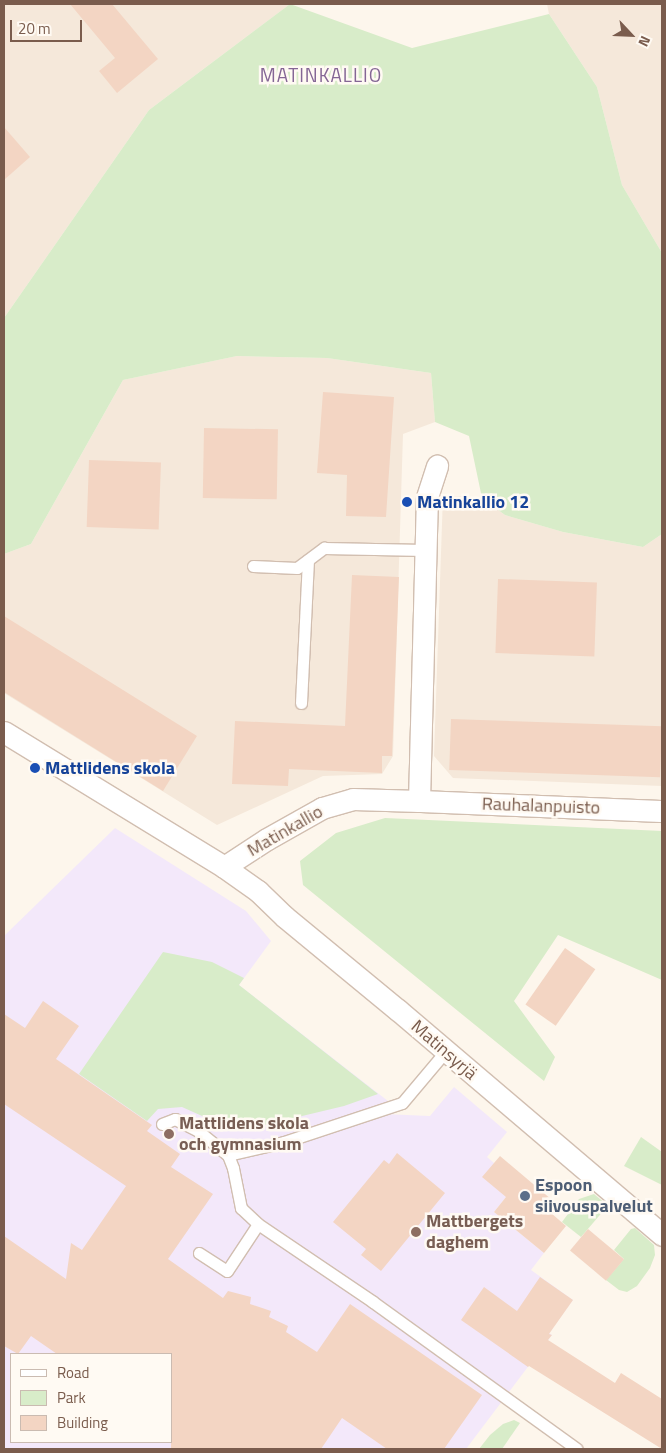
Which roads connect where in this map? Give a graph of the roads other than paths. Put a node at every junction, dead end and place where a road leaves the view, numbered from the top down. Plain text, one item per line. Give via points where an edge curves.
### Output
1 (437, 466) dead end
2 (425, 550) junction
3 (308, 560) junction
4 (253, 566) dead end
5 (301, 703) dead end
6 (4, 732) edge
7 (419, 801) junction
8 (662, 811) edge
9 (224, 867) junction
10 (445, 1052) junction
11 (162, 1124) dead end
12 (228, 1155) junction
13 (258, 1224) junction
14 (662, 1235) edge
15 (199, 1253) dead end
16 (577, 1449) edge

1 - 2 street via 426,497
2 - 3 lane via 324,548
2 - 7 street
3 - 4 lane via 297,568
3 - 5 lane
6 - 9 street
7 - 8 street, Rauhalanpuisto
7 - 9 street, Matinkallio via 353,799 322,808
9 - 10 street, Matinsyrjä via 258,891
10 - 12 lane via 402,1103 284,1142
10 - 14 street, Matinsyrjä
11 - 12 lane via 175,1119 197,1130
12 - 13 lane via 241,1208
13 - 15 lane via 227,1271
13 - 16 lane via 373,1302

